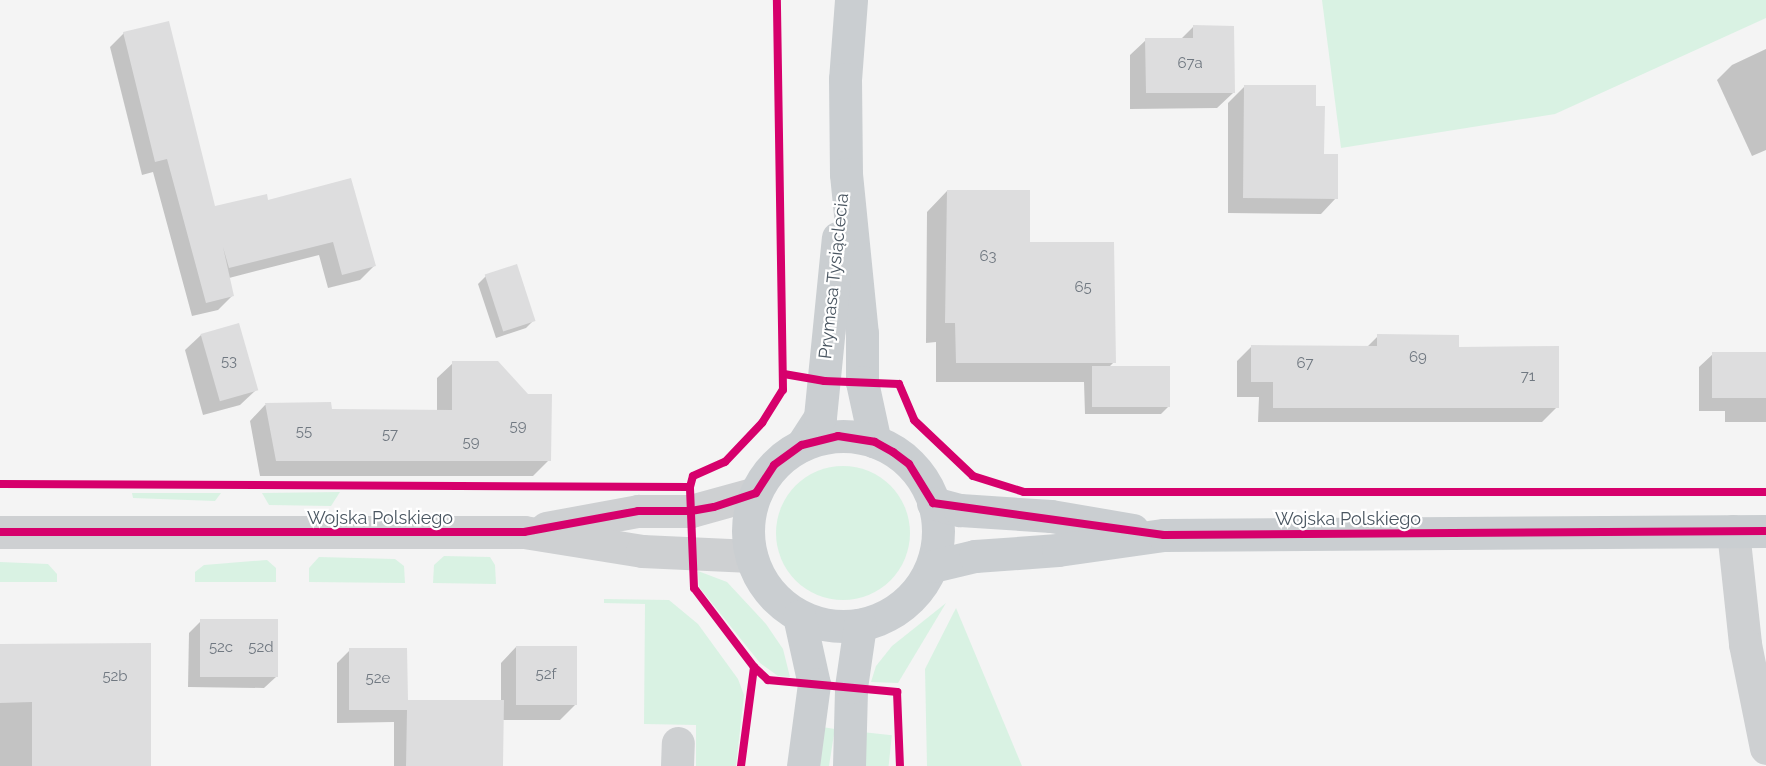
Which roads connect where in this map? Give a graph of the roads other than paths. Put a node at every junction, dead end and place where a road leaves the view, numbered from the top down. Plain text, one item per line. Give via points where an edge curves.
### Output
1 (851, 0) edge
2 (846, 174) junction
3 (875, 442) junction
4 (802, 445) junction
5 (756, 493) junction
6 (933, 503) junction
7 (1732, 531) junction
8 (1766, 531) edge
9 (0, 532) edge
10 (524, 532) junction
11 (1164, 535) junction
12 (751, 556) junction
13 (933, 566) junction
14 (799, 616) junction
15 (860, 625) junction
16 (1766, 748) edge
17 (803, 766) edge
18 (849, 766) edge

1 - 2 main road, Prymasa Tysiąclecia via 845,79
2 - 3 main road, Prymasa Tysiąclecia via 862,333 862,382
2 - 4 main road, Prymasa Tysiąclecia via 820,417
3 - 4 main road via 838,436
3 - 6 main road via 909,464
4 - 5 main road via 774,465
5 - 10 street, Wojska Polskiego via 691,511 638,511
5 - 12 main road via 750,509
6 - 11 main road, Wojska Polskiego
6 - 13 main road via 939,527
7 - 8 main road, Wojska Polskiego
7 - 11 main road, Wojska Polskiego
7 - 16 street via 1745,644
9 - 10 street, Wojska Polskiego
10 - 12 street, Wojska Polskiego via 642,551
11 - 13 main road, Wojska Polskiego via 1058,550 975,556
12 - 14 main road via 771,595
13 - 15 main road via 923,585 909,599 884,616
14 - 15 main road via 826,625
14 - 17 main road via 814,684
15 - 18 main road via 851,687

